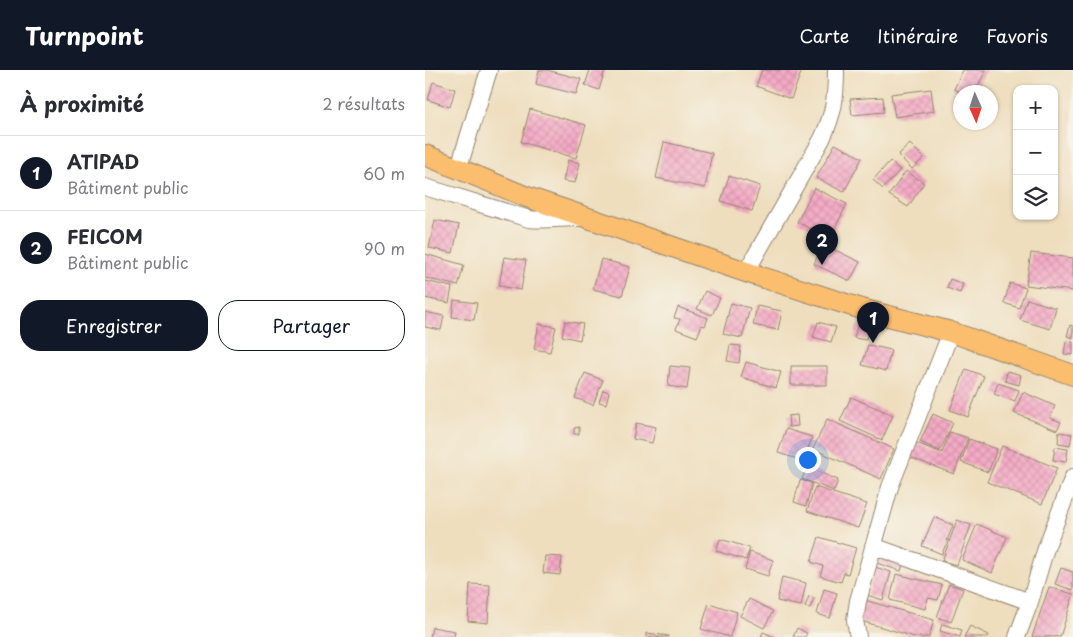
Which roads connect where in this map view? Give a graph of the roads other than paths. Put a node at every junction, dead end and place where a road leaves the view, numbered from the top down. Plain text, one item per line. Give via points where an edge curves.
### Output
1 (489, 70) edge
2 (836, 70) edge
3 (425, 155) edge
4 (458, 170) junction
5 (425, 186) edge
6 (589, 218) junction
7 (746, 272) junction
8 (951, 332) junction
9 (1073, 375) edge
10 (1073, 477) edge
11 (873, 546) junction
12 (1030, 602) junction
13 (859, 637) edge
14 (1017, 637) edge

1 - 4 street
2 - 7 street via 836,96 831,119
3 - 4 main road
4 - 6 main road
5 - 6 street via 529,219
6 - 7 main road
7 - 8 main road via 865,310
8 - 9 main road
8 - 11 street via 890,487
10 - 12 street
11 - 12 street
11 - 13 street via 855,620
12 - 14 street

